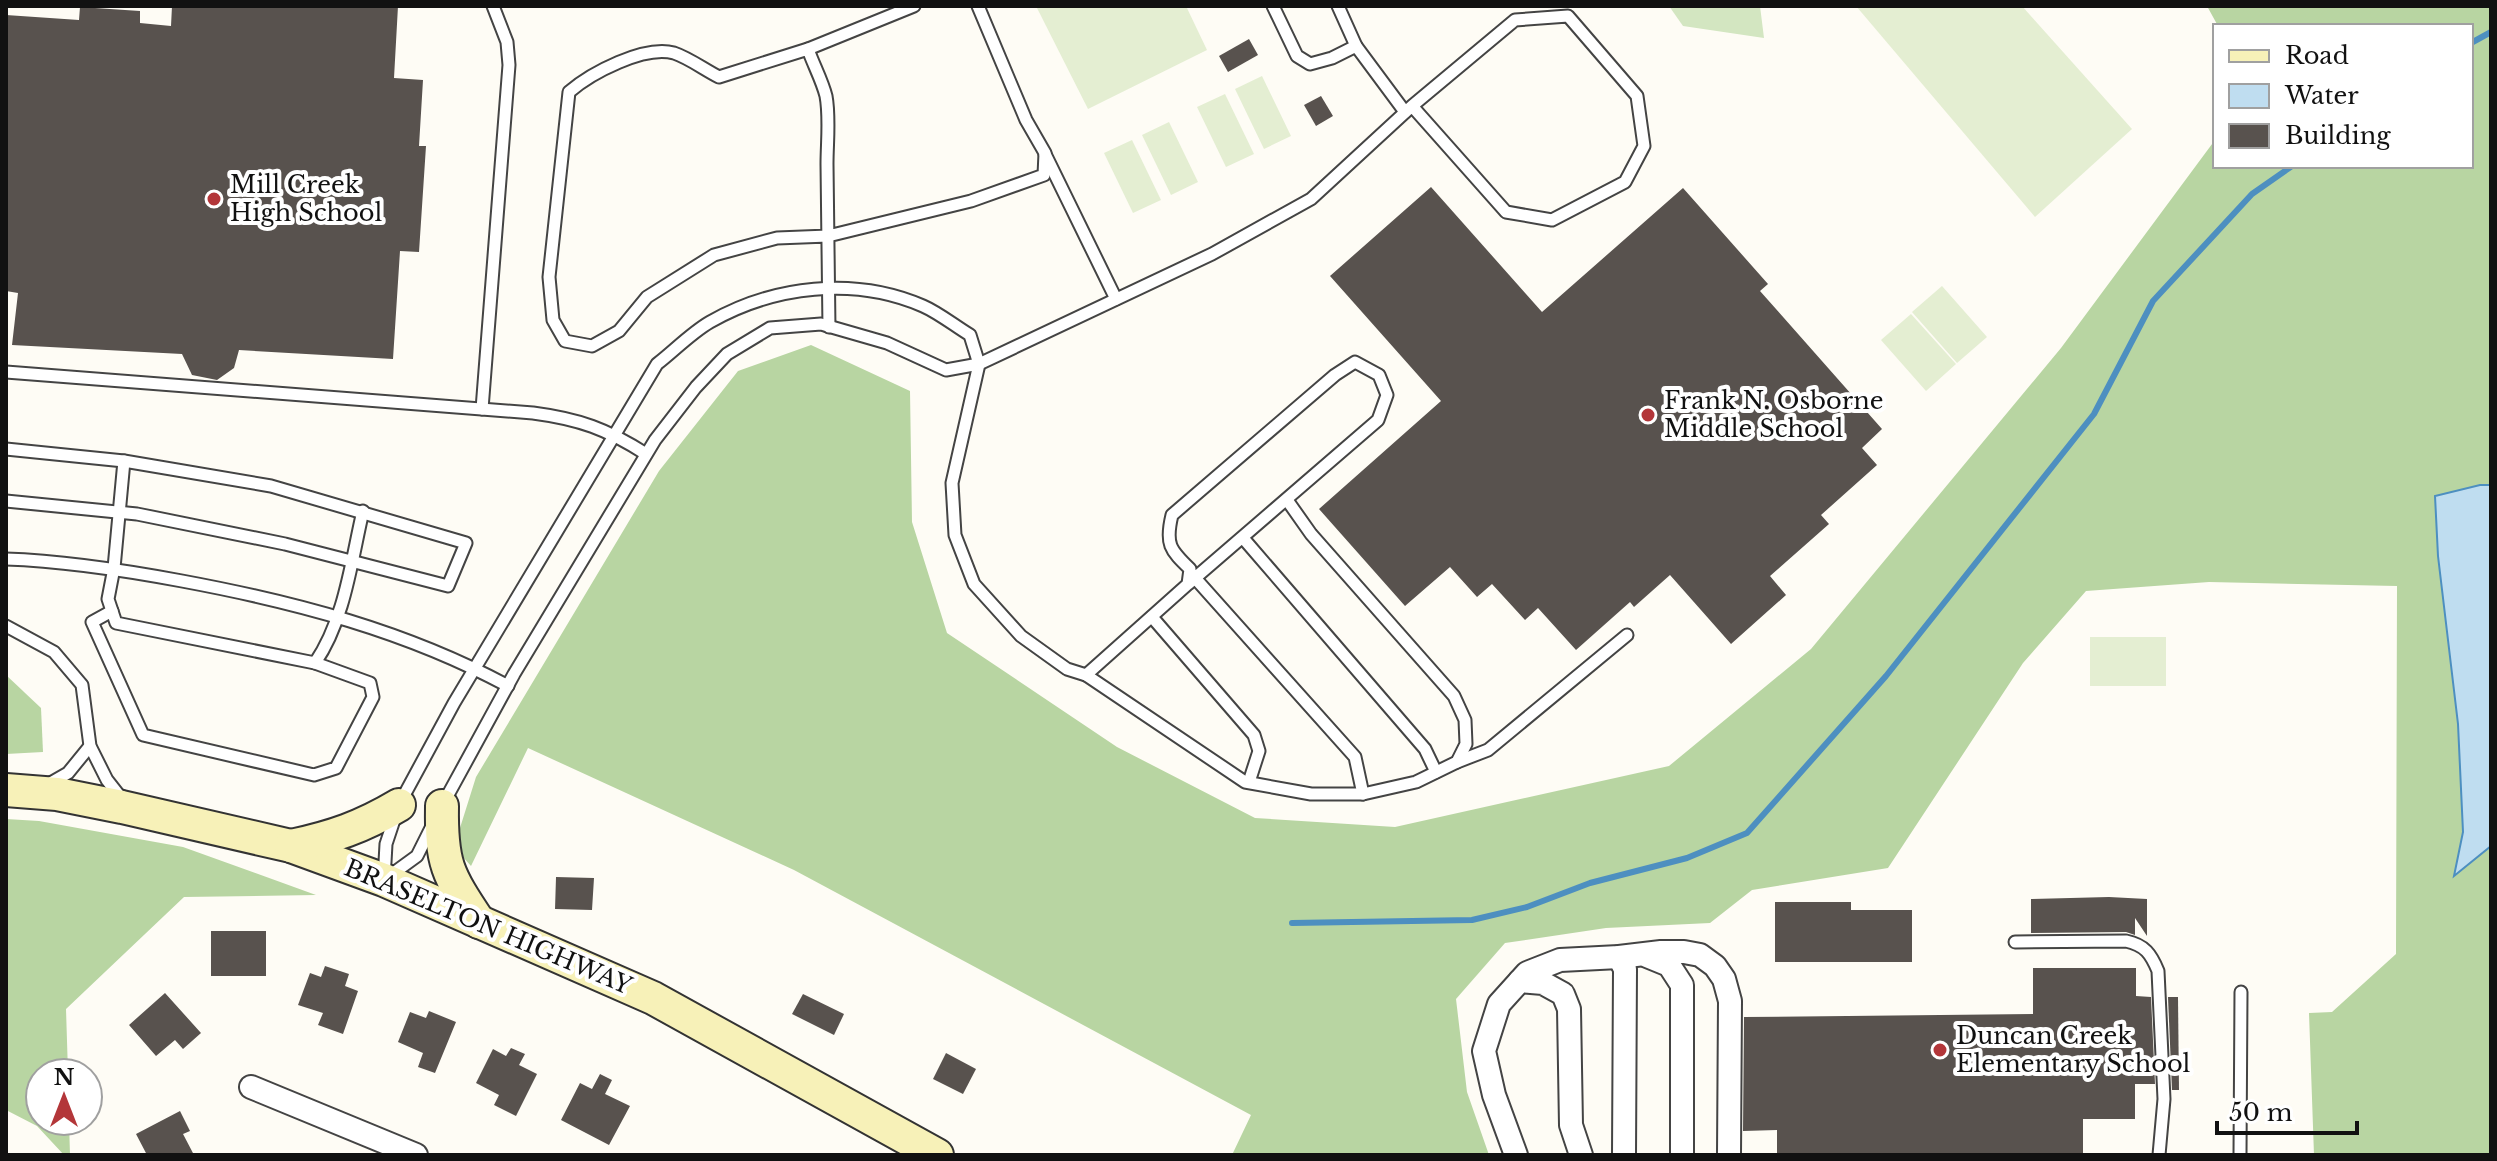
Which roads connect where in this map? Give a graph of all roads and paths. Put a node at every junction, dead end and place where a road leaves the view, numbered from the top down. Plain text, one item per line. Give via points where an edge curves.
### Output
1 (493, 6) edge
2 (914, 6) edge
3 (978, 6) edge
4 (1273, 6) edge
5 (1338, 6) edge
6 (1356, 46) junction
7 (808, 49) junction
8 (1408, 109) junction
9 (1045, 153) junction
10 (828, 236) junction
11 (828, 289) junction
12 (1116, 299) junction
13 (829, 327) junction
14 (979, 364) junction
15 (6, 372) edge
16 (482, 409) junction
17 (613, 433) junction
18 (6, 449) edge
19 (646, 454) junction
20 (124, 461) junction
21 (1287, 500) junction
22 (6, 501) edge
23 (119, 511) junction
24 (363, 511) junction
25 (1243, 538) junction
26 (6, 559) edge
27 (351, 561) junction
28 (114, 568) junction
29 (1192, 581) junction
30 (112, 611) junction
31 (1152, 617) junction
32 (338, 618) junction
33 (6, 626) edge
34 (1627, 635) dead end
35 (315, 663) junction
36 (475, 668) junction
37 (1086, 675) junction
38 (508, 686) junction
39 (90, 746) junction
40 (1457, 762) junction
41 (1436, 772) junction
42 (1249, 782) junction
43 (21, 791) edge
44 (1363, 794) junction
45 (399, 805) junction
46 (442, 806) junction
47 (122, 807) junction
48 (291, 846) junction
49 (384, 880) junction
50 (479, 922) junction
51 (2015, 942) dead end
52 (1652, 953) junction
53 (1619, 957) junction
54 (1520, 981) junction
55 (2241, 992) dead end
56 (251, 1087) dead end
57 (416, 1155) edge
58 (937, 1155) edge
59 (1516, 1155) edge
60 (1581, 1155) edge
61 (1624, 1155) edge
62 (1682, 1155) edge
63 (1729, 1155) edge
64 (2159, 1155) edge
65 (2240, 1155) edge

1 - 16 lane via 509,65
2 - 7 lane
3 - 9 lane
4 - 6 lane via 1297,56 1310,64
5 - 6 lane
6 - 8 lane
7 - 10 lane via 826,97
7 - 10 lane via 719,77 673,53 645,52 583,80 569,92 549,277 553,320 565,341 592,346 619,331 647,297 714,255 777,238
8 - 8 lane via 1506,212 1552,220 1625,182 1644,146 1637,96 1568,16 1515,20
8 - 12 lane via 1311,199
9 - 10 lane via 1044,175 971,201
9 - 12 lane
10 - 11 lane
11 - 13 lane
11 - 14 lane via 869,291 923,306 970,335
11 - 17 lane via 756,300 707,323 657,364
12 - 14 lane
13 - 14 lane via 887,343 946,370
13 - 19 lane via 770,328 727,354
14 - 37 lane via 952,483 955,535 974,584 1021,636 1067,669
15 - 16 lane
16 - 17 lane via 563,417
17 - 19 lane
17 - 36 lane
18 - 20 lane
19 - 38 lane
20 - 23 lane
20 - 24 lane via 271,486
21 - 25 lane
21 - 29 lane via 1378,420 1387,395 1379,375 1355,362 1335,375 1172,515 1172,552 1190,569
21 - 40 lane via 1454,696 1465,720 1466,744
22 - 23 lane
23 - 27 lane
23 - 28 lane
24 - 27 lane
24 - 27 lane via 466,543 448,586
25 - 29 lane
25 - 41 lane via 1425,749
26 - 28 lane
27 - 32 lane
28 - 30 lane via 108,599
28 - 32 lane via 253,594
29 - 31 lane
29 - 44 lane via 1355,757
30 - 35 lane via 116,623
30 - 35 lane via 92,622 143,735 314,775 336,768 373,697 370,683
31 - 37 lane
31 - 42 lane via 1254,735 1259,751
32 - 35 lane
32 - 36 lane via 414,641
33 - 39 lane via 54,652 82,685
34 - 40 lane via 1488,750
36 - 38 lane
36 - 45 lane
37 - 42 lane
38 - 46 lane
39 - 43 lane via 68,773
39 - 47 lane
40 - 41 lane
41 - 44 lane
42 - 44 lane via 1311,794
43 - 47 main road, BRASELTON HIGHWAY
45 - 48 main road via 337,836
45 - 49 lane via 386,844
46 - 49 lane via 417,856
46 - 50 main road via 442,845 451,881
47 - 48 main road, BRASELTON HIGHWAY
48 - 49 main road, BRASELTON HIGHWAY
49 - 50 main road, BRASELTON HIGHWAY
50 - 58 main road, BRASELTON HIGHWAY via 653,998
51 - 64 lane via 2126,941 2142,945 2152,958 2158,971 2164,1099
52 - 53 street
52 - 62 street via 1669,965 1682,985
52 - 63 street via 1700,955 1724,979 1730,1001
53 - 54 street via 1560,960
53 - 61 street via 1625,969
54 - 59 street via 1499,1004 1484,1051
54 - 60 street via 1543,983 1563,994 1569,1009 1571,1125
55 - 65 lane
56 - 57 street

